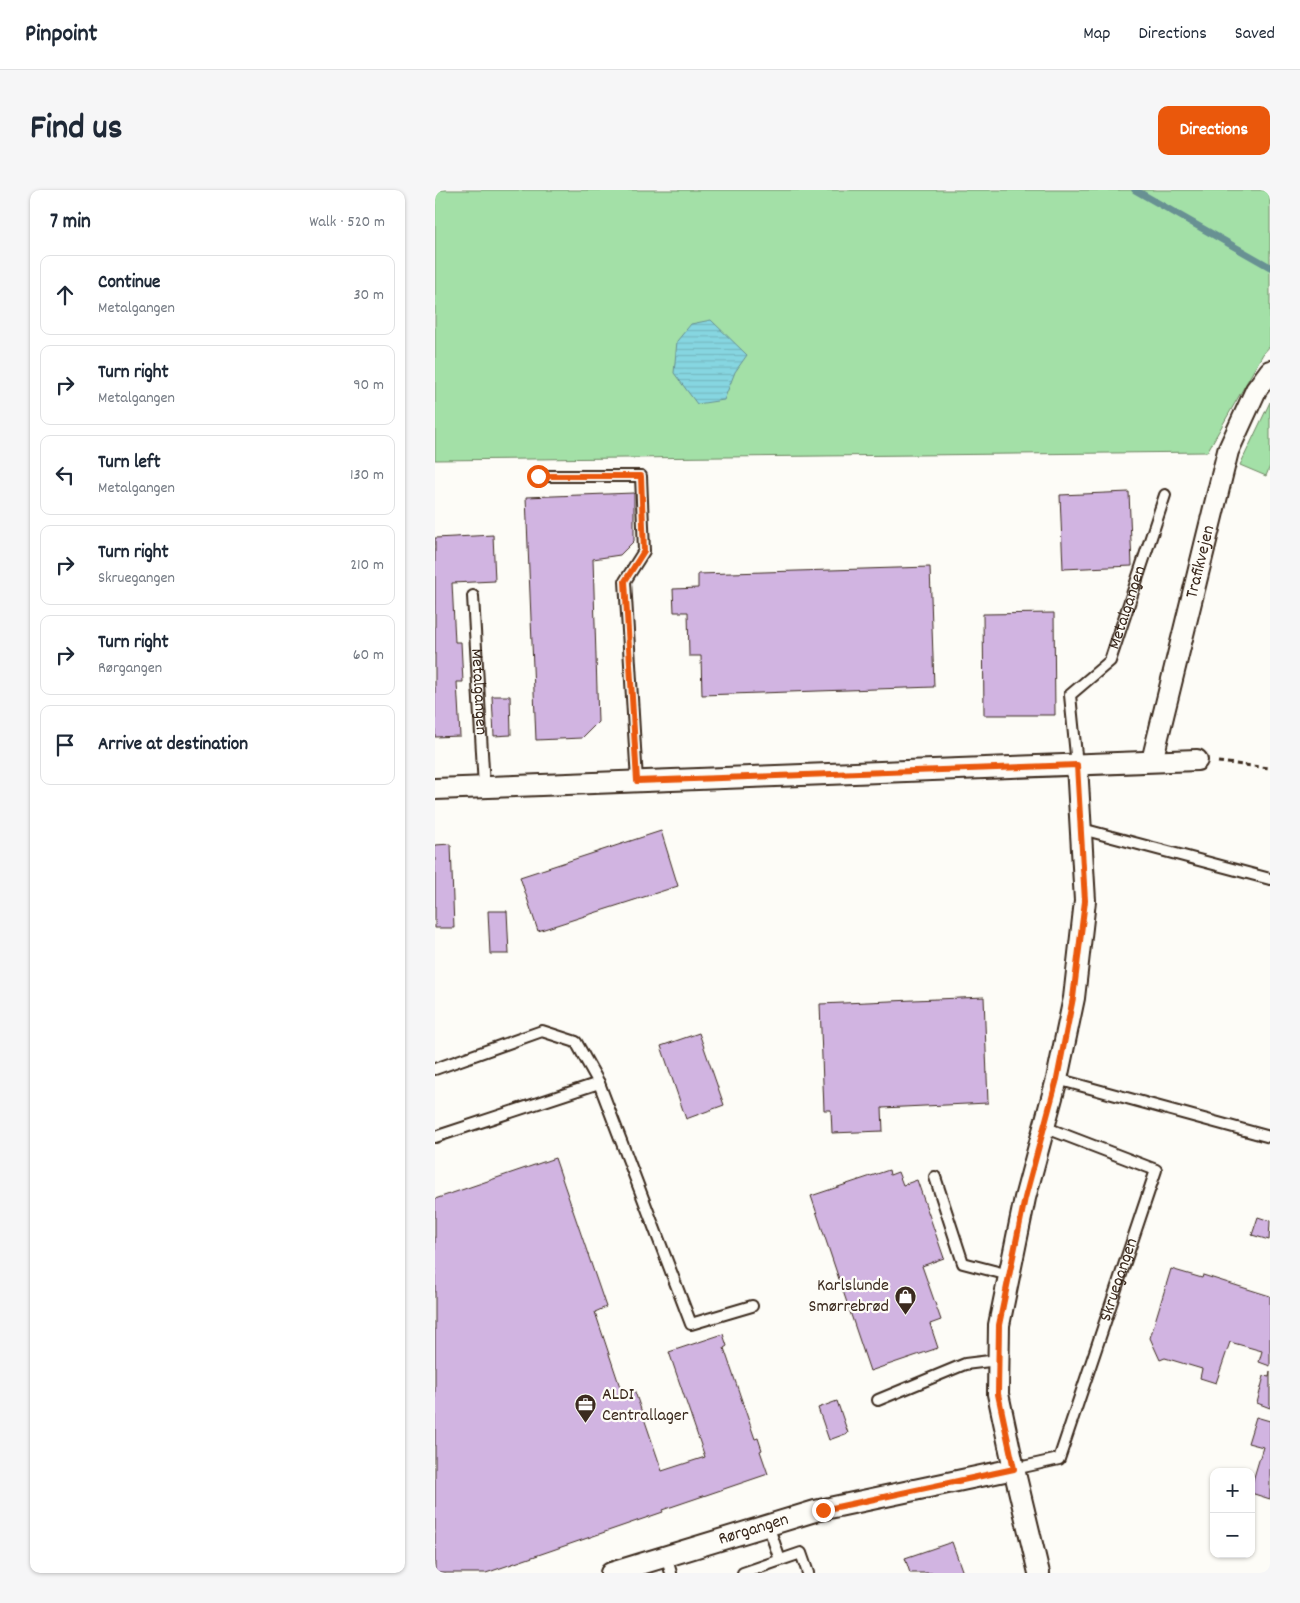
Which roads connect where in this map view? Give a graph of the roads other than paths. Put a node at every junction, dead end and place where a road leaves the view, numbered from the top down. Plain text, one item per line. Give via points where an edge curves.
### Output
1 (1270, 372) edge
2 (538, 476) dead end
3 (1165, 495) dead end
4 (473, 596) dead end
5 (1197, 760) road end
6 (1152, 761) junction
7 (1077, 765) junction
8 (637, 781) junction
9 (483, 787) junction
10 (435, 789) edge
11 (1081, 829) junction
12 (1270, 879) edge
13 (435, 1068) edge
14 (1057, 1079) junction
15 (599, 1083) junction
16 (1044, 1126) junction
17 (435, 1137) edge
18 (1270, 1137) edge
19 (935, 1177) dead end
20 (1009, 1275) junction
21 (752, 1306) dead end
22 (998, 1360) junction
23 (878, 1400) dead end
24 (1014, 1469) junction
25 (768, 1525) junction
26 (780, 1560) junction
27 (662, 1566) edge
28 (611, 1573) edge
29 (743, 1573) edge
30 (808, 1573) edge
31 (1039, 1573) edge

1 - 6 street, Trafikvejen via 1256,390 1228,451
2 - 8 lane via 641,476 644,551 625,581
3 - 7 lane, Metalgangen via 1110,661 1070,695
4 - 9 lane, Metalgangen
5 - 6 street
6 - 7 street
7 - 8 street
7 - 11 street
8 - 9 street
9 - 10 street
11 - 12 lane
11 - 14 street via 1085,901 1073,998
13 - 15 lane via 542,1031 576,1042
14 - 16 street
14 - 18 lane
15 - 17 lane
15 - 21 lane via 691,1324
16 - 20 street
16 - 24 lane, Skruegangen via 1156,1170 1059,1459
19 - 20 lane via 963,1263
20 - 22 street via 999,1325
22 - 23 lane via 965,1364
22 - 24 street via 998,1394
24 - 25 street, Rørgangen via 815,1511
24 - 31 street
25 - 26 lane
25 - 27 street, Rørgangen
26 - 29 lane
26 - 30 lane via 801,1553
27 - 28 street, Rørgangen

